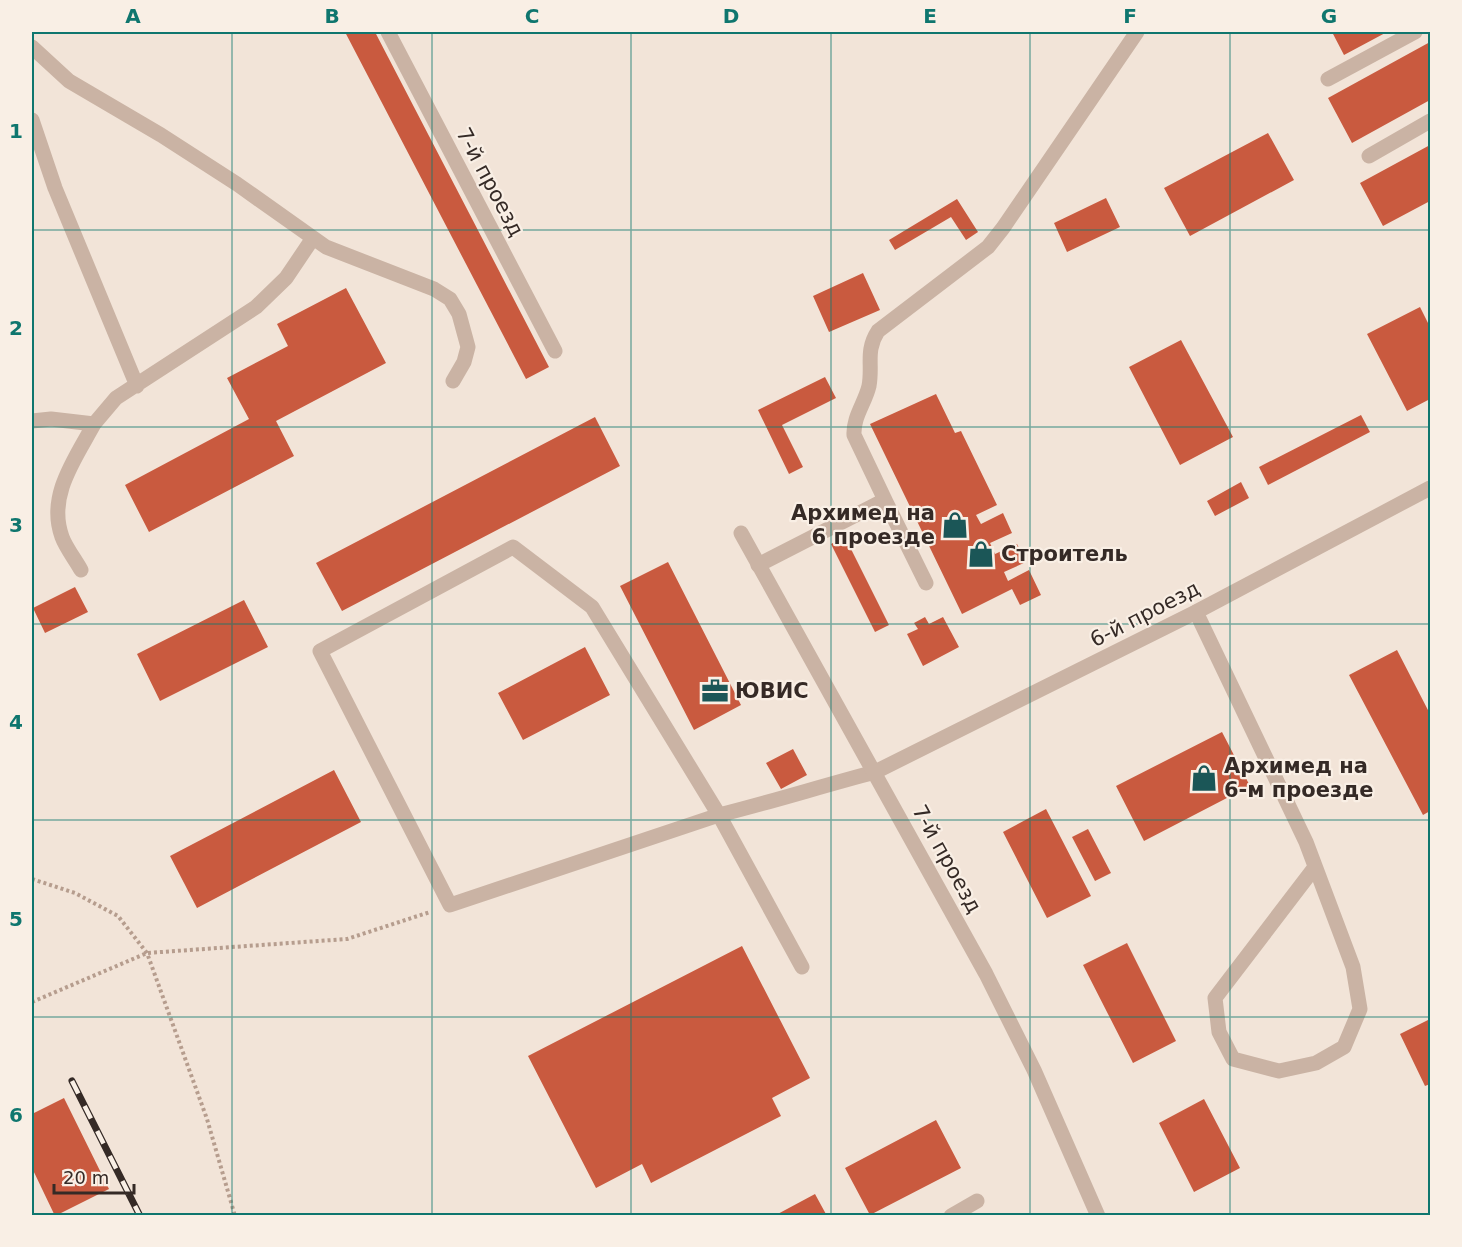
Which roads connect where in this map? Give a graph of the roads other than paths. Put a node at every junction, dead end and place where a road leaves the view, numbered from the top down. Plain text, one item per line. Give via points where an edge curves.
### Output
1 (388, 32) edge
2 (1137, 32) edge
3 (1415, 32) edge
4 (32, 47) edge
5 (1328, 79) dead end
6 (32, 120) edge
7 (1431, 121) edge
8 (1369, 156) dead end
9 (313, 238) junction
10 (555, 351) dead end
11 (453, 381) dead end
12 (137, 386) junction
13 (32, 421) edge
14 (94, 424) junction
15 (1431, 488) edge
16 (885, 500) junction
17 (741, 533) dead end
18 (758, 565) junction
19 (81, 570) dead end
20 (926, 583) dead end
21 (1197, 612) junction
22 (875, 772) junction
23 (719, 815) junction
24 (1315, 867) junction
25 (802, 967) dead end
26 (977, 1201) dead end
27 (951, 1215) edge
28 (1098, 1215) edge

1 - 10 street, 7-й проезд
2 - 16 street via 988,247 878,332 872,341 869,386 853,426
3 - 5 street
4 - 9 street via 69,81 161,135
6 - 12 street via 55,188
7 - 8 street
9 - 11 street via 450,299 459,314 468,346
9 - 12 street via 286,278 256,307
12 - 14 street via 116,398
13 - 14 street
14 - 19 street via 62,483 56,512 62,538
15 - 21 street, 6-й проезд
16 - 18 street
16 - 20 street
17 - 18 street, 7-й проезд
18 - 22 street, 7-й проезд
21 - 22 street, 6-й проезд
21 - 24 street
22 - 23 street, 6-й проезд
22 - 28 street, 7-й проезд via 986,974 1034,1070
23 - 23 street, 6-й проезд via 592,607 513,547 320,651 450,905
23 - 25 street
24 - 24 street via 1353,967 1360,1009 1344,1047 1316,1063 1279,1071 1233,1059 1219,1032 1215,998
26 - 27 street

